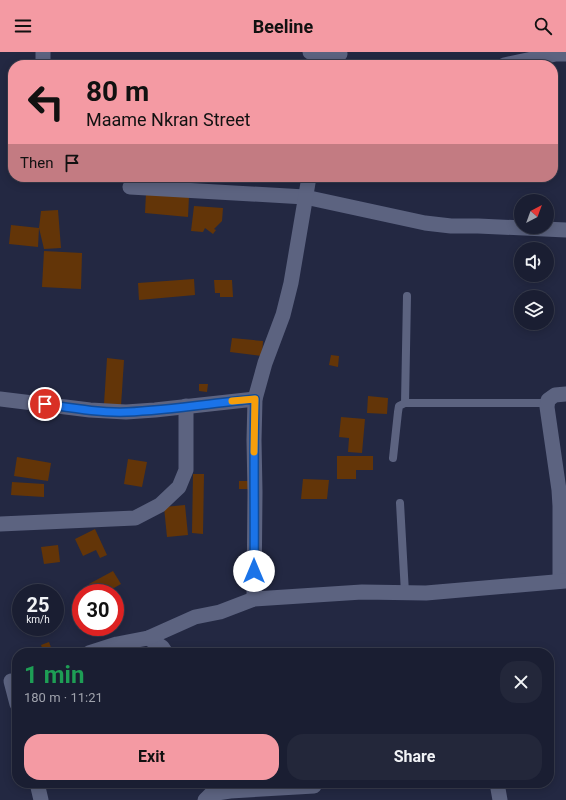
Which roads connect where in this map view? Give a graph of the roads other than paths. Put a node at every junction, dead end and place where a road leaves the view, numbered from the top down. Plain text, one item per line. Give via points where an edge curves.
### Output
1 (310, 52) edge
2 (566, 54) edge
3 (339, 57) edge
4 (528, 60) edge
5 (308, 182) edge
6 (130, 187) dead end
7 (305, 197) junction
8 (566, 230) edge
9 (407, 296) dead end
10 (566, 394) edge
11 (0, 399) edge
12 (255, 399) junction
13 (405, 403) junction
14 (548, 403) junction
15 (186, 406) junction
16 (394, 458) dead end
17 (400, 503) dead end
18 (0, 524) edge
19 (563, 581) edge
20 (405, 593) junction
21 (254, 599) junction
22 (148, 638) junction
23 (105, 648) edge
24 (163, 648) edge
25 (38, 788) edge
26 (280, 788) edge
27 (498, 788) edge
28 (41, 800) edge
29 (205, 800) edge
30 (500, 800) edge

1 - 3 street
2 - 4 street
5 - 7 street
6 - 7 street
7 - 8 street via 425,223
7 - 12 street via 291,283
9 - 13 lane
10 - 14 street via 555,395
11 - 15 street via 126,412
12 - 15 street
12 - 21 street
13 - 14 lane
13 - 16 lane via 400,406 398,412
14 - 19 street via 559,490
15 - 18 street via 186,470 179,487 160,505 135,518
17 - 20 lane
19 - 20 street
20 - 21 street via 362,592
21 - 22 street via 220,612 195,617
22 - 23 street
22 - 24 street
25 - 28 street
26 - 29 street via 217,793 211,794
27 - 30 street

